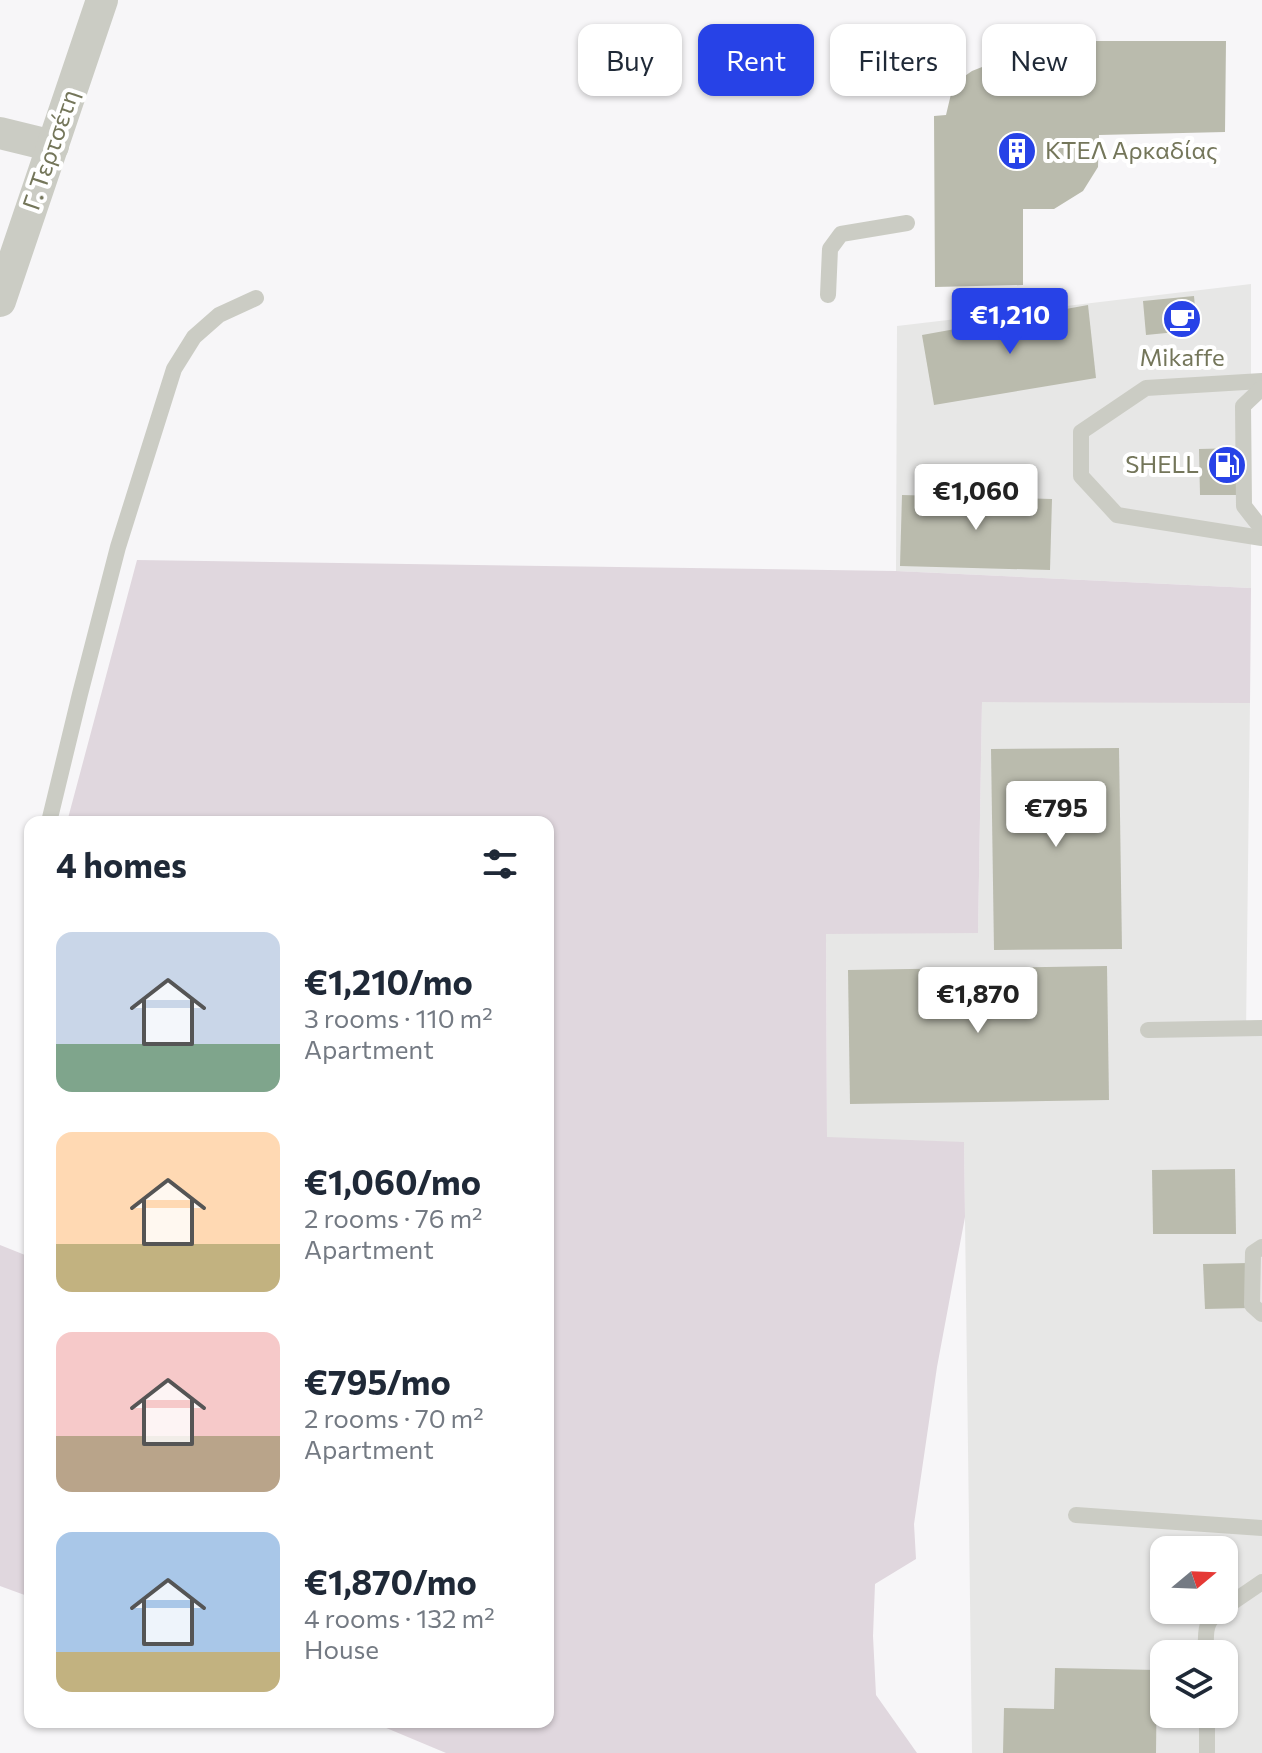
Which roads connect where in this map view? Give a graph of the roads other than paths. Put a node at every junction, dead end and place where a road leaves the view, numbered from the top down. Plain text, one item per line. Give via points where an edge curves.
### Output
1 (102, 0) edge
2 (0, 133) edge
3 (53, 146) junction
4 (907, 223) dead end
5 (828, 295) dead end
6 (256, 298) dead end
7 (0, 301) edge
8 (1262, 381) edge
9 (1262, 388) edge
10 (1262, 529) edge
11 (1262, 538) edge
12 (50, 816) edge
13 (1262, 1028) edge
14 (1148, 1030) dead end
15 (1262, 1247) edge
16 (1262, 1314) edge
17 (1076, 1515) dead end
18 (1262, 1528) edge
19 (1262, 1582) edge
20 (1238, 1598) edge
21 (1207, 1728) edge
22 (1207, 1753) edge

1 - 3 street, Γ. Τερτσέτη
2 - 3 street
3 - 7 street, Γ. Τερτσέτη
4 - 5 lane via 841,234 830,249
6 - 12 lane via 219,315 194,337 174,369 118,547
8 - 11 lane via 1146,388 1081,432 1081,476 1117,515
9 - 10 lane via 1243,406 1244,506
13 - 14 lane
15 - 16 lane via 1253,1253 1252,1305
17 - 18 lane
19 - 20 lane
21 - 22 lane

